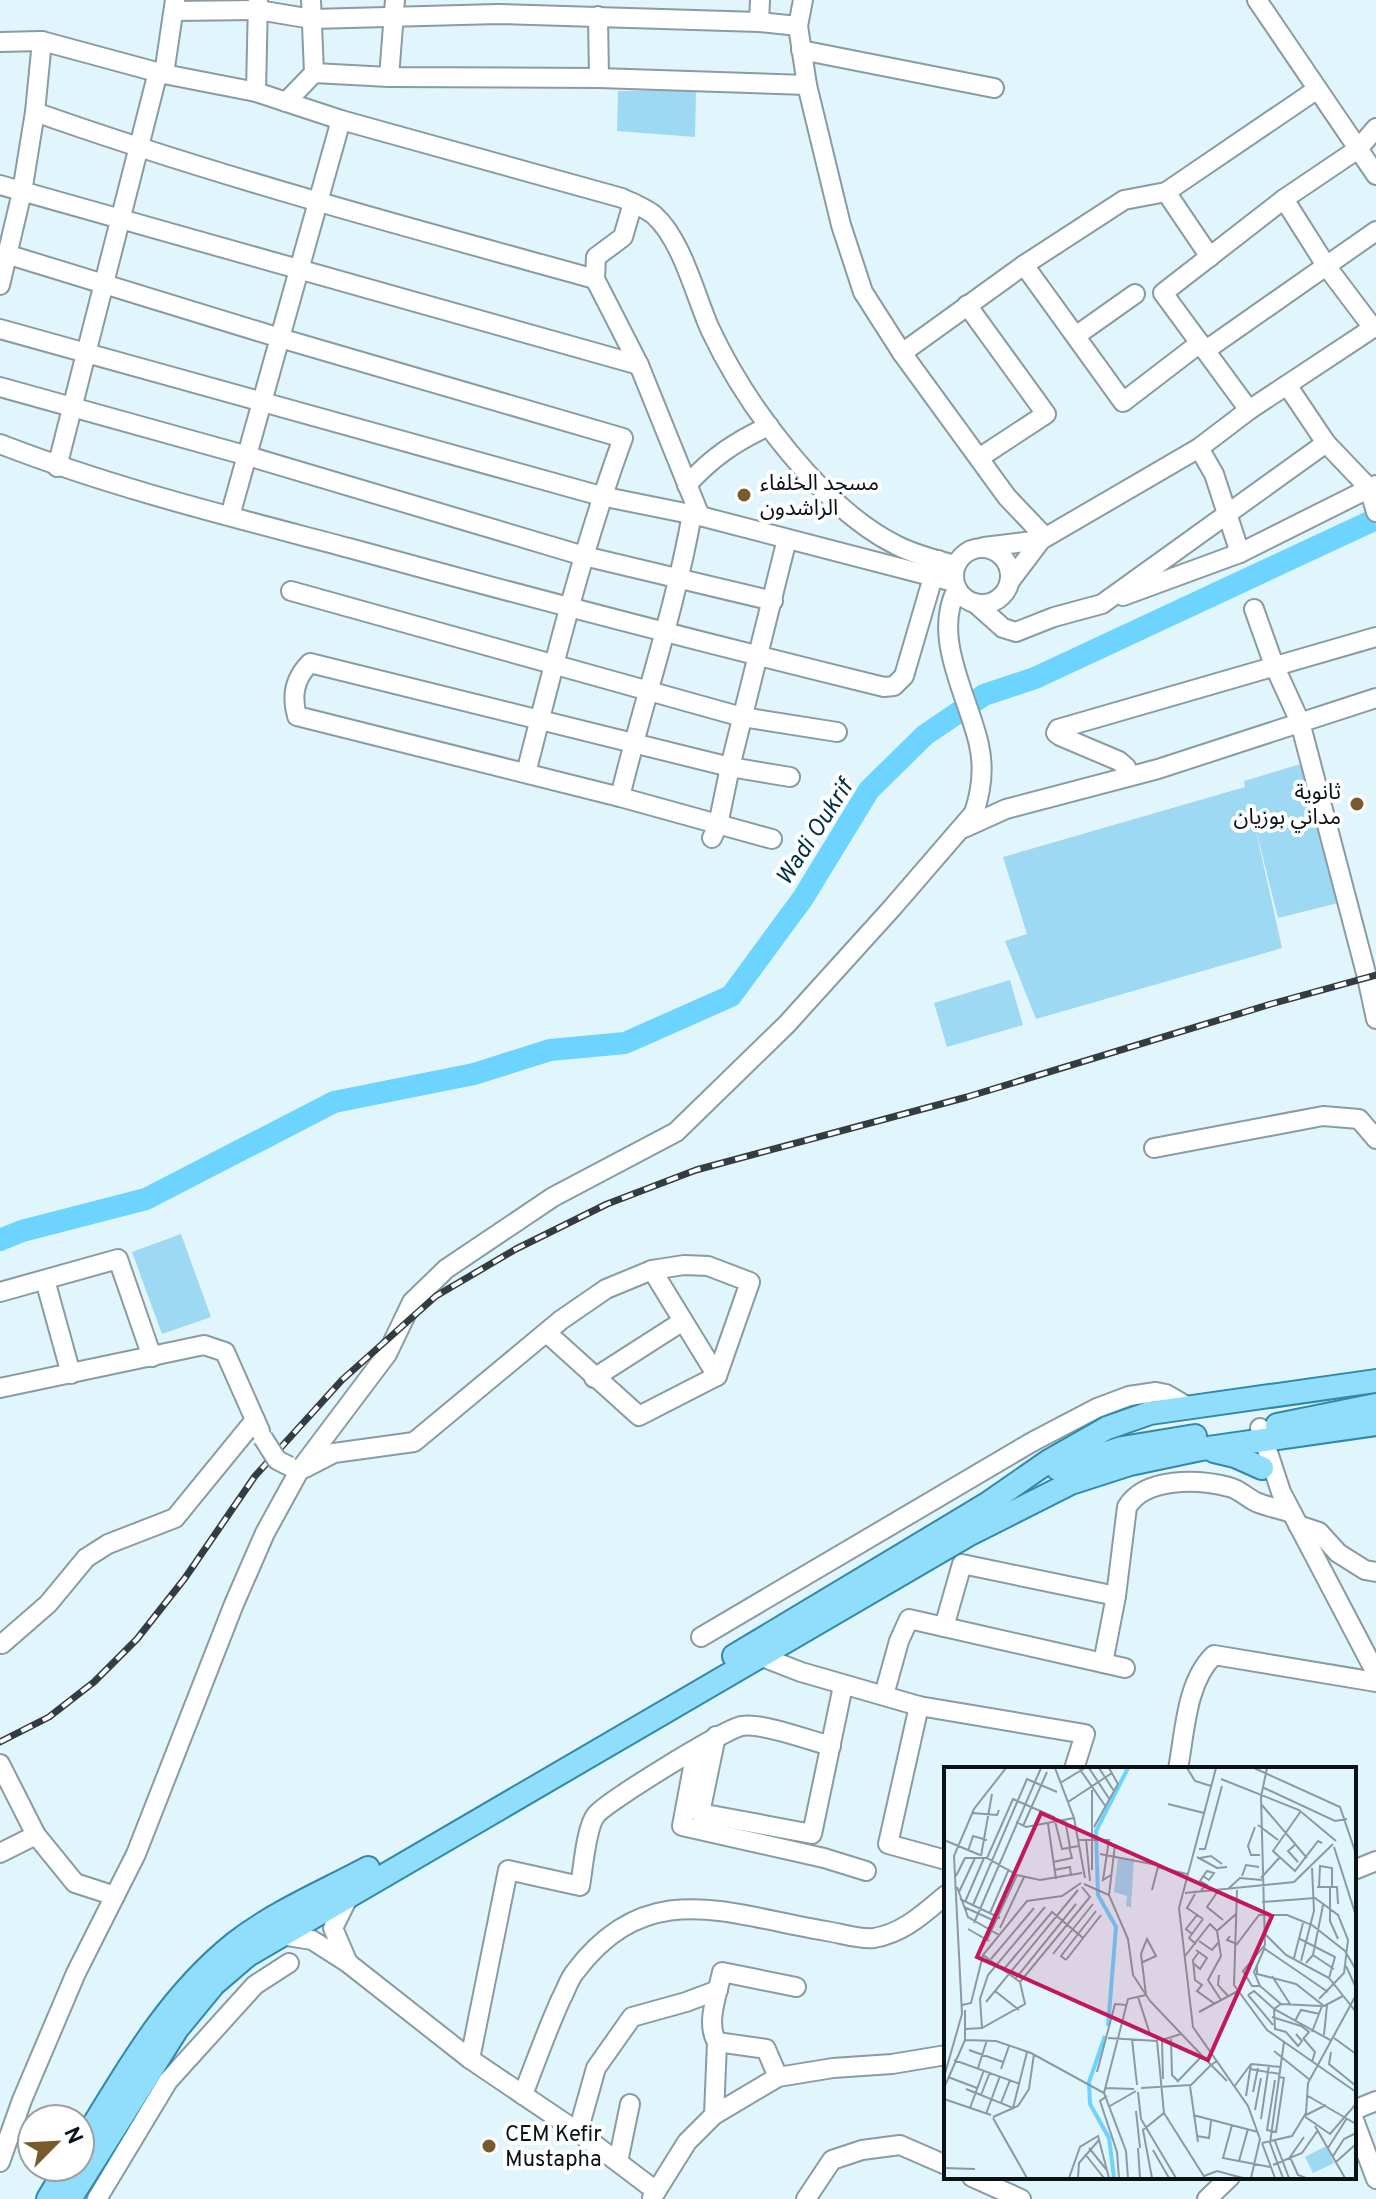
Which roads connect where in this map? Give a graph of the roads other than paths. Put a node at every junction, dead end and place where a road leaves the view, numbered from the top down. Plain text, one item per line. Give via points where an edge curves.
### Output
1 (760, 0) edge
2 (803, 0) edge
3 (1257, 0) edge
4 (258, 5) edge
5 (175, 6) edge
6 (498, 7) edge
7 (351, 8) edge
8 (395, 8) edge
9 (312, 9) edge
10 (643, 9) edge
11 (598, 16) junction
12 (759, 22) junction
13 (798, 26) junction
14 (42, 41) junction
15 (0, 42) edge
16 (801, 50) junction
17 (161, 73) junction
18 (314, 73) junction
19 (389, 77) junction
20 (599, 78) junction
21 (807, 85) junction
22 (994, 88) dead end
23 (1316, 90) junction
24 (256, 92) junction
25 (286, 102) junction
26 (35, 112) junction
27 (341, 120) junction
28 (1376, 128) edge
29 (139, 149) junction
30 (1358, 149) junction
31 (1376, 175) edge
32 (0, 185) edge
33 (22, 192) junction
34 (1166, 192) junction
35 (1284, 199) junction
36 (319, 203) junction
37 (633, 203) junction
38 (121, 220) junction
39 (1376, 231) edge
40 (6, 254) junction
41 (1210, 257) junction
42 (1024, 265) junction
43 (1327, 267) junction
44 (298, 270) junction
45 (595, 279) junction
46 (105, 283) junction
47 (0, 285) edge
48 (1135, 294) dead end
49 (967, 305) junction
50 (1375, 327) edge
51 (0, 329) edge
52 (1077, 335) junction
53 (280, 338) junction
54 (1203, 347) junction
55 (902, 353) junction
56 (87, 354) junction
57 (639, 365) junction
58 (1287, 385) junction
59 (0, 387) edge
60 (263, 403) junction
61 (73, 408) junction
62 (1249, 410) junction
63 (769, 426) junction
64 (1326, 443) junction
65 (0, 444) edge
66 (1199, 448) junction
67 (248, 456) junction
68 (979, 458) junction
69 (57, 467) junction
70 (687, 485) junction
71 (1373, 487) edge
72 (601, 496) junction
73 (1376, 512) edge
74 (1226, 513) junction
75 (696, 515) junction
76 (230, 516) junction
77 (787, 539) junction
78 (1043, 539) junction
79 (984, 547) junction
80 (1240, 553) junction
81 (584, 556) junction
82 (947, 575) junction
83 (680, 580) junction
84 (1007, 588) junction
85 (291, 591) dead end
86 (773, 601) junction
87 (974, 603) junction
88 (1102, 604) junction
89 (570, 608) junction
90 (1254, 609) dead end
91 (1003, 628) junction
92 (950, 632) junction
93 (663, 633) junction
94 (1376, 637) edge
95 (758, 656) junction
96 (1274, 665) junction
97 (554, 666) junction
98 (650, 692) junction
99 (1376, 698) edge
100 (742, 717) junction
101 (540, 719) junction
102 (1300, 722) junction
103 (837, 732) dead end
104 (633, 741) junction
105 (730, 767) junction
106 (526, 773) junction
107 (1129, 776) junction
108 (790, 777) dead end
109 (980, 783) junction
110 (620, 797) junction
111 (1027, 803) junction
112 (961, 830) junction
113 (715, 832) junction
114 (772, 839) dead end
115 (1376, 1019) edge
116 (1376, 1139) edge
117 (1154, 1148) dead end
118 (652, 1270) junction
119 (45, 1280) junction
120 (0, 1292) edge
121 (683, 1321) junction
122 (547, 1333) junction
123 (152, 1357) junction
124 (71, 1374) junction
125 (717, 1376) junction
126 (594, 1378) junction
127 (1376, 1381) edge
128 (0, 1388) edge
129 (1376, 1405) edge
130 (1179, 1409) junction
131 (255, 1420) junction
132 (1376, 1424) edge
133 (1256, 1435) junction
134 (1297, 1435) junction
135 (1145, 1444) junction
136 (1201, 1449) junction
137 (1130, 1464) junction
138 (1268, 1468) junction
139 (294, 1469) junction
140 (1005, 1492) junction
141 (923, 1508) junction
142 (1295, 1519) junction
143 (937, 1534) junction
144 (1376, 1572) edge
145 (1116, 1596) junction
146 (944, 1627) junction
147 (701, 1637) dead end
148 (2, 1644) edge
149 (762, 1648) junction
150 (1103, 1663) junction
151 (1125, 1668) dead end
152 (1376, 1673) edge
153 (1376, 1682) edge
154 (843, 1686) junction
155 (884, 1695) junction
156 (919, 1706) junction
157 (716, 1736) junction
158 (831, 1746) junction
159 (696, 1751) junction
160 (0, 1764) edge
161 (1075, 1767) edge
162 (1178, 1767) edge
163 (36, 1835) junction
164 (0, 1853) edge
165 (944, 1859) edge
166 (1376, 1861) edge
167 (1356, 1869) edge
168 (866, 1871) dead end
169 (115, 1896) junction
170 (944, 1897) edge
171 (317, 1919) junction
172 (289, 1963) dead end
173 (796, 1987) dead end
174 (718, 1990) junction
175 (717, 2042) junction
176 (944, 2055) edge
177 (470, 2059) junction
178 (778, 2077) junction
179 (523, 2095) junction
180 (1376, 2101) edge
181 (630, 2104) dead end
182 (1356, 2109) edge
183 (714, 2115) junction
184 (96, 2121) edge
185 (1356, 2125) edge
186 (578, 2132) junction
187 (4, 2136) edge
188 (0, 2162) edge
189 (618, 2162) junction
190 (944, 2164) edge
191 (976, 2179) edge
192 (1228, 2179) edge
193 (1376, 2179) edge
194 (654, 2195) edge
195 (70, 2199) edge
196 (97, 2199) edge
197 (806, 2199) edge
198 (1021, 2199) edge
199 (1207, 2199) edge

1 - 12 street
2 - 13 street
3 - 23 street
4 - 5 street
4 - 9 street
4 - 24 street
5 - 17 street
6 - 8 street
6 - 11 street
7 - 8 street
7 - 9 street
8 - 19 street
9 - 18 street
10 - 11 street
10 - 12 street
11 - 20 street
12 - 13 street
13 - 16 street
14 - 15 street
14 - 17 street
14 - 26 street
16 - 21 street
16 - 22 street
17 - 24 street
17 - 29 street
18 - 19 street
18 - 25 street
19 - 20 street
20 - 21 street
21 - 55 street via 863,292
23 - 30 street
23 - 34 street
24 - 25 street
25 - 27 street
26 - 29 street
26 - 33 street
27 - 36 street
27 - 37 street
28 - 30 street
29 - 36 street
29 - 38 street
30 - 31 street
30 - 35 street
32 - 33 street
33 - 38 street
33 - 40 street
34 - 41 street
34 - 42 street via 1124,200
35 - 41 street
35 - 43 street
36 - 44 street
36 - 45 street
37 - 45 street via 623,237 596,257
37 - 63 street via 653,214 670,234 712,332
38 - 44 street
38 - 46 street
39 - 43 street
40 - 46 street
40 - 47 street
41 - 54 street via 1163,293
42 - 49 street
42 - 52 street
43 - 50 street
43 - 54 street
44 - 53 street
44 - 57 street
45 - 57 street
46 - 53 street
46 - 56 street
48 - 52 street
49 - 55 street
49 - 68 street via 1046,414
50 - 58 street
51 - 56 street
52 - 54 street via 1123,402
53 - 60 street
53 - 72 street via 623,438
54 - 62 street
55 - 68 street
56 - 60 street
56 - 61 street
57 - 70 street
58 - 62 street
58 - 64 street
59 - 61 street
60 - 67 street
60 - 72 street
61 - 67 street
61 - 69 street
62 - 66 street
63 - 70 street via 740,439
63 - 82 street via 791,456 861,522
64 - 71 street
64 - 74 street
65 - 69 street
66 - 74 street
66 - 78 street
67 - 76 street
67 - 81 street
68 - 78 street
69 - 76 street
70 - 75 street
71 - 73 street
71 - 80 street
72 - 75 street
72 - 81 street
74 - 80 street
74 - 88 street
75 - 77 street
75 - 83 street
76 - 89 street
77 - 82 street
77 - 86 street
78 - 79 street
78 - 84 street
79 - 82 street via 970,549
79 - 84 street via 1009,565
80 - 88 street
81 - 83 street
81 - 89 street
82 - 87 street
82 - 92 street
82 - 95 street via 904,676 894,686
83 - 86 street
83 - 93 street
84 - 87 street via 993,602
84 - 91 street
85 - 97 street
86 - 95 street
87 - 91 street
87 - 92 street
88 - 91 street via 1020,631
89 - 93 street
89 - 97 street
90 - 96 street
92 - 109 street via 953,661 979,746
93 - 95 street
93 - 98 street
94 - 96 street
95 - 100 street
96 - 102 street
96 - 107 street via 1058,729 1060,736 1119,761
97 - 98 street
97 - 101 street
98 - 100 street
98 - 104 street
99 - 102 street
100 - 103 street
100 - 105 street
101 - 104 street
101 - 106 street
101 - 106 street via 310,663 298,675 293,701 297,716
102 - 107 street
102 - 115 street
104 - 105 street
104 - 110 street
105 - 108 street
105 - 113 street
106 - 110 street
107 - 111 street
109 - 111 street via 993,796
109 - 112 street via 974,813
110 - 113 street
111 - 112 street
112 - 139 street via 787,1024 676,1132 553,1197 446,1269 412,1302 387,1354
113 - 114 street
116 - 117 street via 1359,1119 1323,1116
118 - 121 street
118 - 122 street via 606,1289
118 - 125 street via 708,1266 750,1282
119 - 120 street
119 - 123 street via 118,1259
119 - 124 street
121 - 125 street
121 - 126 street
122 - 126 street
122 - 139 street via 414,1442 334,1453
123 - 124 street
123 - 131 street via 204,1345 225,1352
124 - 128 street
125 - 126 street via 639,1416
127 - 130 main road
129 - 133 main road
130 - 135 main road
130 - 140 main road via 1107,1428
130 - 141 street via 1166,1394 1156,1392 1097,1408
131 - 139 street, bridge via 277,1460
131 - 148 street via 175,1518 86,1558 48,1604
132 - 134 main road
133 - 134 main road
133 - 135 main road
133 - 136 main road
133 - 138 street
134 - 138 main road
135 - 137 main road
135 - 140 main road via 1076,1462
136 - 137 main road
136 - 138 main road
137 - 149 main road via 1071,1483
138 - 142 street
139 - 169 street
140 - 143 main road
141 - 143 street
141 - 147 street
142 - 144 street via 1319,1532 1338,1553
142 - 145 street via 1232,1487 1159,1485 1134,1495 1127,1507
142 - 152 street
143 - 149 main road
145 - 146 street via 962,1564
145 - 150 street
146 - 150 street
146 - 155 street via 909,1619
149 - 154 street
149 - 171 main road
149 - 171 main road via 367,1868
150 - 151 street
153 - 162 street via 1214,1655 1201,1667 1193,1692
154 - 155 street
154 - 158 street
155 - 156 street
156 - 161 street via 1085,1734
156 - 165 street via 888,1844
157 - 158 street via 743,1725
157 - 158 street via 700,1813 812,1834
157 - 159 street
159 - 168 street via 682,1826
159 - 177 street via 594,1817 580,1886 508,1870
160 - 163 street
163 - 164 street
163 - 169 street via 75,1883
166 - 167 street
169 - 187 street
170 - 179 street via 909,1927 873,1938 686,1907 636,1918 609,1936 574,1973
171 - 177 street via 348,1963
171 - 184 main road via 274,1917 237,1941 189,1985 145,2041
171 - 195 main road via 248,1955 214,1984 177,2029
172 - 196 street via 255,1985 168,2081
173 - 174 street via 722,1972
174 - 175 street via 711,2033
174 - 186 street via 632,2017 596,2068
175 - 178 street via 766,2049
175 - 183 street
176 - 178 street
177 - 179 street
178 - 183 street
179 - 186 street
180 - 182 street
181 - 189 street
183 - 194 street via 687,2142
185 - 193 street
186 - 189 street
187 - 188 street
189 - 194 street
190 - 197 street via 900,2145 862,2150 832,2160
191 - 198 street
192 - 199 street

